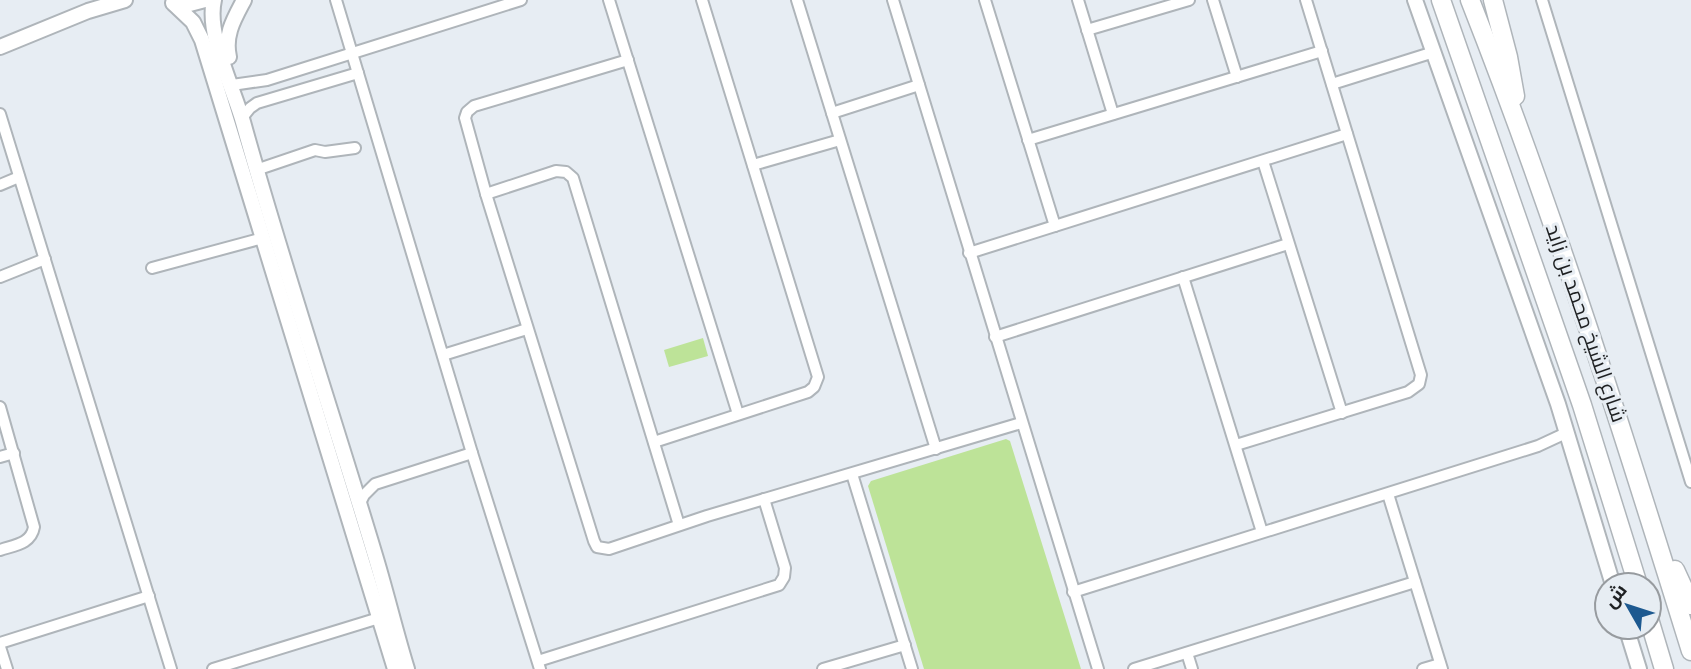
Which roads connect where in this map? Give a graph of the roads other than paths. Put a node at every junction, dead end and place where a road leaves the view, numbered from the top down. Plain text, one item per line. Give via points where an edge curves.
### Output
1 (105, 0) edge
2 (125, 0) edge
3 (205, 0) edge
4 (214, 0) edge
5 (244, 0) edge
6 (337, 0) edge
7 (521, 0) edge
8 (609, 0) edge
9 (702, 0) edge
10 (797, 0) edge
11 (893, 0) edge
12 (985, 0) edge
13 (1078, 0) edge
14 (1189, 0) edge
15 (1213, 0) edge
16 (1306, 0) edge
17 (1415, 0) edge
18 (1441, 0) edge
19 (1470, 0) edge
20 (1479, 0) edge
21 (1493, 0) edge
22 (1542, 0) edge
23 (170, 2) edge
24 (88, 11) junction
25 (1087, 30) junction
26 (1483, 35) junction
27 (0, 47) edge
28 (1322, 51) junction
29 (353, 52) junction
30 (1434, 52) junction
31 (336, 58) junction
32 (628, 60) junction
33 (358, 73) junction
34 (1237, 76) junction
35 (342, 78) junction
36 (231, 82) junction
37 (1332, 84) junction
38 (919, 85) junction
39 (832, 113) junction
40 (0, 114) edge
41 (1113, 114) junction
42 (242, 118) junction
43 (1518, 124) junction
44 (1348, 134) junction
45 (840, 140) junction
46 (1028, 140) junction
47 (355, 148) dead end
48 (1263, 161) junction
49 (753, 165) junction
50 (256, 170) junction
51 (19, 177) junction
52 (246, 181) junction
53 (0, 184) edge
54 (486, 194) junction
55 (270, 218) junction
56 (1055, 226) junction
57 (263, 238) junction
58 (1288, 244) junction
59 (969, 253) junction
60 (45, 259) junction
61 (152, 268) dead end
62 (0, 277) edge
63 (1183, 277) junction
64 (527, 329) junction
65 (995, 337) junction
66 (443, 355) junction
67 (0, 407) edge
68 (1342, 412) junction
69 (738, 414) junction
70 (1021, 423) junction
71 (1567, 437) junction
72 (654, 442) junction
73 (1236, 445) junction
74 (936, 449) junction
75 (14, 453) junction
76 (472, 453) junction
77 (0, 457) edge
78 (852, 474) junction
79 (351, 477) junction
80 (1691, 482) edge
81 (375, 484) junction
82 (1388, 494) junction
83 (764, 499) junction
84 (359, 505) junction
85 (1646, 508) junction
86 (679, 525) junction
87 (1262, 532) junction
88 (0, 550) edge
89 (1609, 571) edge
90 (1635, 571) edge
91 (1415, 582) junction
92 (1073, 592) junction
93 (149, 596) junction
94 (1691, 605) edge
95 (379, 618) junction
96 (1631, 641) edge
97 (1656, 641) edge
98 (0, 645) edge
99 (905, 645) junction
100 (1691, 651) edge
101 (1187, 653) junction
102 (539, 665) edge
103 (1441, 666) edge
104 (7, 669) edge
105 (171, 669) edge
106 (213, 669) edge
107 (395, 669) edge
108 (407, 669) edge
109 (823, 669) edge
110 (912, 669) edge
111 (1098, 669) edge
112 (1134, 669) edge
113 (1192, 669) edge
114 (1423, 669) edge
115 (1640, 669) edge
116 (1664, 669) edge

1 - 24 main road
2 - 24 main road
3 - 23 main road via 186,5
4 - 36 main road via 213,31
5 - 36 main road via 226,41
6 - 29 street
7 - 29 street
8 - 32 street
9 - 49 street
10 - 39 street
11 - 38 street
12 - 46 street
13 - 25 street
14 - 25 street
15 - 34 street
16 - 28 street
17 - 30 main road
18 - 90 highway, شارع الشيخ محمد بن زايد via 1582,405
19 - 26 highway, شارع الشيخ محمد بن زايد
20 - 26 highway
21 - 43 highway
22 - 80 street
23 - 52 main road via 200,34
24 - 27 main road
25 - 41 street
26 - 43 highway, شارع الشيخ محمد بن زايد
28 - 34 street
28 - 37 street
29 - 31 street
29 - 33 street
30 - 37 street
30 - 71 main road
31 - 35 street
31 - 36 street via 267,80
32 - 54 street via 469,109 465,121
32 - 69 street
33 - 35 street
33 - 66 street
34 - 41 street
35 - 42 street via 255,104
36 - 42 main road
37 - 44 street
38 - 39 street
38 - 59 street
39 - 45 street
40 - 51 street
41 - 46 street
42 - 50 main road
43 - 85 highway, شارع الشيخ محمد بن زايد
44 - 48 street
44 - 68 street via 1422,375 1412,391
45 - 49 street
45 - 74 street
46 - 56 street
47 - 50 street via 315,150
48 - 56 street
48 - 58 street
49 - 69 street via 818,377 808,392
50 - 55 main road
51 - 53 street
51 - 60 street
52 - 55 main road via 253,181
52 - 57 main road
54 - 64 street
54 - 72 street via 556,171 573,178
55 - 79 main road
56 - 59 street
57 - 61 street
57 - 95 main road
58 - 63 street
58 - 68 street
59 - 65 street
60 - 62 street
60 - 93 street
63 - 65 street
63 - 73 street
64 - 66 street
64 - 86 street via 595,544 609,549
65 - 70 street
66 - 76 street
67 - 75 street
68 - 73 street
69 - 72 street
70 - 74 street
70 - 92 street
71 - 82 street
71 - 89 main road
72 - 86 street
73 - 87 street
74 - 78 street
75 - 77 street
75 - 88 street via 34,531 27,541
76 - 81 street
76 - 102 street
78 - 83 street
78 - 99 street
79 - 81 street
79 - 84 main road
81 - 84 street
82 - 87 street
82 - 91 street
83 - 86 street
83 - 102 street via 785,568 779,584
84 - 108 main road
85 - 94 highway
85 - 100 highway, شارع الشيخ محمد بن زايد
87 - 92 street
91 - 101 street
91 - 103 street
92 - 111 street
93 - 98 street
93 - 105 street
95 - 106 street
95 - 107 main road
96 - 115 main road
97 - 116 highway
98 - 104 street
99 - 109 street
99 - 110 street
101 - 112 street
101 - 113 street
103 - 114 street

